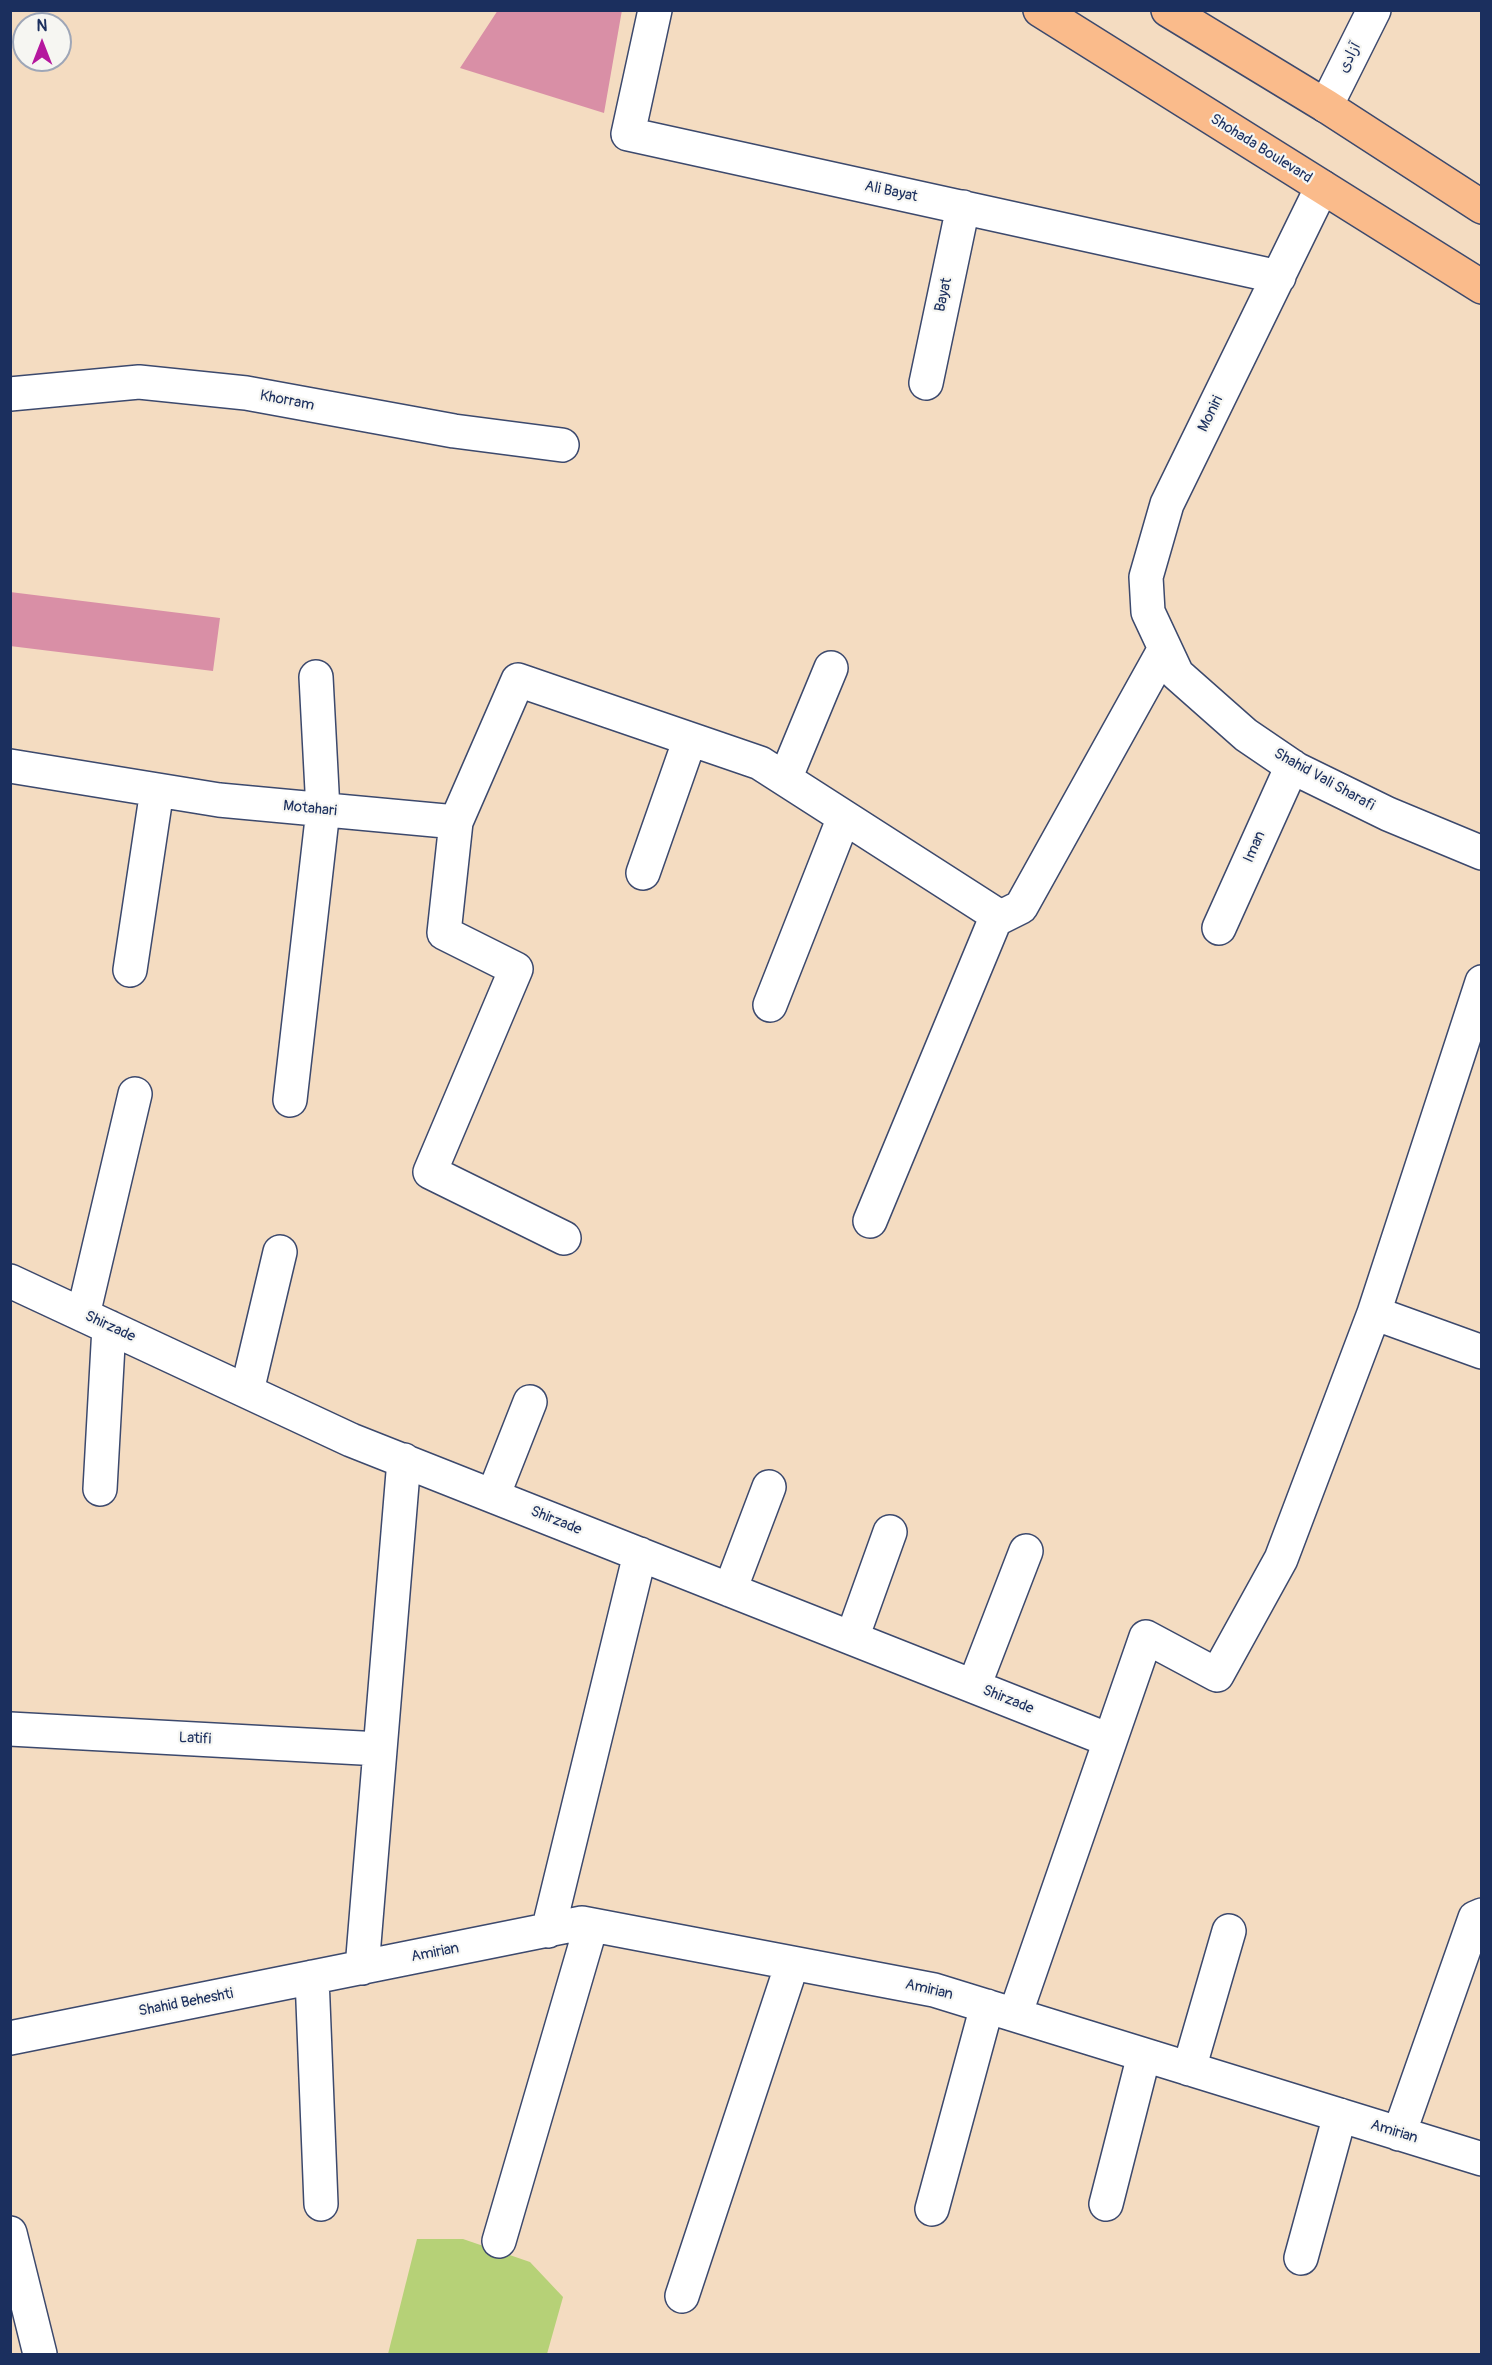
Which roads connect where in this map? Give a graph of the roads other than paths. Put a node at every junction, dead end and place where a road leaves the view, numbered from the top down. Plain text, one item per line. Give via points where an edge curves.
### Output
1 (656, 10) edge
2 (1040, 10) edge
3 (1168, 10) edge
4 (1374, 10) edge
5 (1326, 106) junction
6 (1322, 187) junction
7 (963, 207) junction
8 (1482, 207) edge
9 (1279, 277) junction
10 (1482, 287) edge
11 (926, 383) dead end
12 (10, 394) edge
13 (562, 445) dead end
14 (1164, 650) junction
15 (831, 668) dead end
16 (316, 677) dead end
17 (690, 739) junction
18 (10, 766) edge
19 (1292, 766) junction
20 (785, 779) junction
21 (157, 790) junction
22 (323, 810) junction
23 (844, 817) junction
24 (456, 822) junction
25 (1482, 853) edge
26 (644, 873) dead end
27 (1000, 917) junction
28 (1219, 928) dead end
29 (130, 970) dead end
30 (1482, 982) edge
31 (770, 1005) dead end
32 (135, 1094) dead end
33 (290, 1100) dead end
34 (870, 1221) dead end
35 (564, 1238) dead end
36 (280, 1252) dead end
37 (10, 1281) edge
38 (1374, 1313) junction
39 (96, 1321) junction
40 (1482, 1352) edge
41 (247, 1391) junction
42 (530, 1402) dead end
43 (404, 1460) junction
44 (769, 1487) dead end
45 (100, 1489) dead end
46 (493, 1496) junction
47 (890, 1532) dead end
48 (1026, 1551) dead end
49 (640, 1554) junction
50 (730, 1590) junction
51 (852, 1638) junction
52 (974, 1686) junction
53 (10, 1729) edge
54 (1110, 1740) junction
55 (380, 1749) junction
56 (1482, 1915) edge
57 (591, 1926) junction
58 (548, 1931) junction
59 (1229, 1931) dead end
60 (792, 1964) junction
61 (362, 1968) junction
62 (312, 1977) junction
63 (1001, 2010) junction
64 (10, 2038) edge
65 (1144, 2055) junction
66 (1189, 2068) junction
67 (1340, 2115) junction
68 (1399, 2133) junction
69 (1482, 2159) edge
70 (321, 2204) dead end
71 (1106, 2204) dead end
72 (932, 2209) dead end
73 (10, 2233) edge
74 (499, 2241) dead end
75 (1300, 2258) dead end
76 (682, 2296) dead end
77 (40, 2355) edge

1 - 7 street, Ali Bayat via 628,134
2 - 6 main road, Shohada Boulevard
3 - 5 main road
4 - 5 street, آزادی
5 - 8 main road
6 - 9 street, Moniri
6 - 10 main road, Shohada Boulevard
7 - 9 street, Ali Bayat
7 - 11 street, Bayat
9 - 14 street, Moniri via 1167,504 1146,577 1148,612
12 - 13 street, Khorram via 139,382 246,393 454,431
14 - 19 street, Shahid Vali Sharafi via 1177,674 1246,735
14 - 27 street via 1021,907
15 - 20 street
16 - 22 street
17 - 20 street via 760,763
17 - 24 street via 518,680
17 - 26 street
18 - 21 street, Motahari
19 - 25 street, Shahid Vali Sharafi via 1388,814
19 - 28 street, Iman
20 - 23 street
21 - 22 street, Motahari
21 - 29 street
22 - 24 street, Motahari
22 - 33 street
23 - 27 street
23 - 31 street
24 - 35 street via 444,933 516,969 430,1172
27 - 34 street via 995,920
30 - 38 street
32 - 39 street
36 - 41 street
37 - 39 street, Shirzade
38 - 40 street
38 - 54 street via 1281,1559 1216,1675 1146,1637
39 - 41 street, Shirzade
39 - 45 street
41 - 43 street, Shirzade via 351,1440
42 - 46 street
43 - 46 street, Shirzade
43 - 55 street
44 - 50 street
46 - 49 street, Shirzade
47 - 51 street
48 - 52 street
49 - 50 street, Shirzade
49 - 58 street
50 - 51 street, Shirzade
51 - 52 street, Shirzade
52 - 54 street, Shirzade
53 - 55 street, Latifi
54 - 63 street
55 - 61 street
56 - 68 street via 1474,1918
57 - 58 street, Amirian via 582,1923
57 - 60 street, Amirian
57 - 74 street
58 - 61 street, Amirian
59 - 66 street
60 - 63 street, Amirian via 934,1990
60 - 76 street
61 - 62 street, Shahid Beheshti
62 - 64 street, Shahid Beheshti
62 - 70 street
63 - 65 street, Amirian
63 - 72 street
65 - 66 street, Amirian
65 - 71 street
66 - 67 street, Amirian
67 - 68 street, Amirian
67 - 75 street
68 - 69 street, Amirian
73 - 77 street

